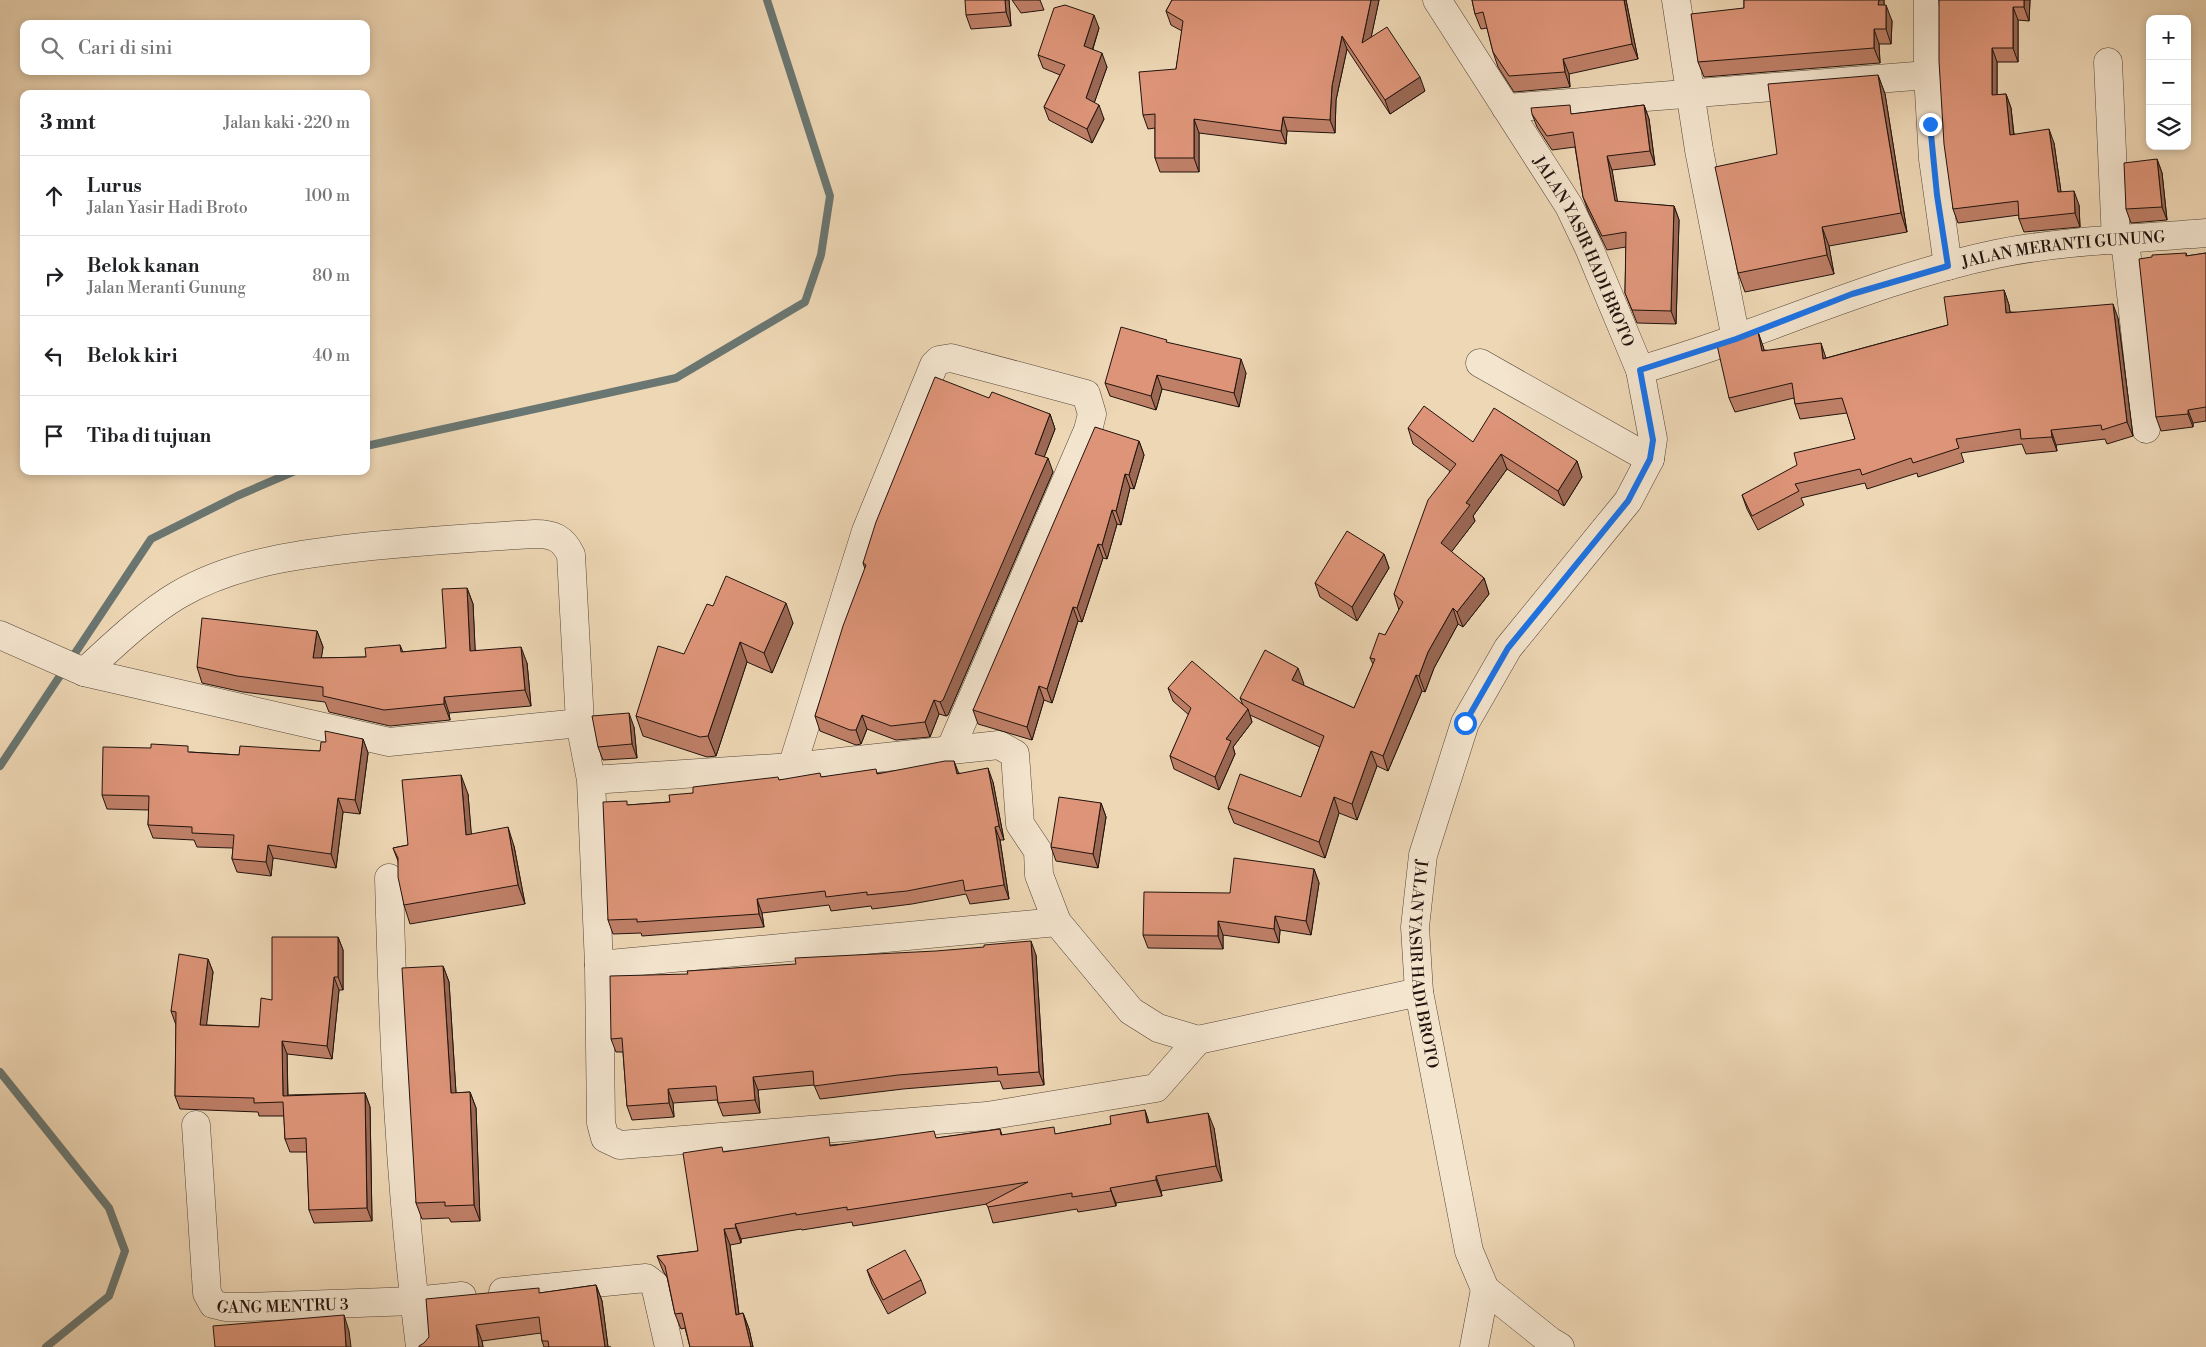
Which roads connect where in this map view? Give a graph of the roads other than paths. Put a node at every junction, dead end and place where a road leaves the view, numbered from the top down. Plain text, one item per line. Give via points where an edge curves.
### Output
1 (1437, 0) edge
2 (1676, 0) edge
3 (1928, 0) edge
4 (2108, 62) dead end
5 (1928, 75) junction
6 (1690, 94) junction
7 (1506, 108) junction
8 (2206, 233) edge
9 (2120, 240) junction
10 (1948, 266) junction
11 (1736, 339) junction
12 (1480, 363) dead end
13 (1640, 370) junction
14 (2146, 429) dead end
15 (1650, 459) junction
16 (5, 638) edge
17 (79, 669) junction
18 (580, 722) junction
19 (950, 750) junction
20 (792, 767) junction
21 (590, 780) junction
22 (389, 878) dead end
23 (1057, 922) junction
24 (600, 965) junction
25 (1419, 992) junction
26 (1198, 1040) junction
27 (196, 1125) dead end
28 (1485, 1288) junction
29 (414, 1301) junction
30 (420, 1347) edge
31 (669, 1347) edge
32 (1474, 1347) edge
33 (1560, 1347) edge

1 - 7 street, JALAN YASIR HADI BROTO
2 - 6 street
3 - 5 street
4 - 9 street
5 - 6 street
5 - 10 street via 1933,159
6 - 7 street
6 - 11 street
7 - 13 street, JALAN YASIR HADI BROTO via 1569,206
8 - 9 street, JALAN MERANTI GUNUNG
9 - 10 street, JALAN MERANTI GUNUNG via 2014,251
9 - 14 street
10 - 11 street, JALAN MERANTI GUNUNG via 1852,294
11 - 13 street, JALAN MERANTI GUNUNG
12 - 15 street
13 - 15 street, JALAN YASIR HADI BROTO via 1653,440
15 - 25 street, JALAN YASIR HADI BROTO via 1628,501 1508,648 1465,723 1423,854 1414,927
16 - 17 street
17 - 18 street via 389,742
17 - 18 street via 151,613 219,575 312,552 420,540 550,534 566,545 571,555
18 - 21 street
19 - 20 street
19 - 20 street via 1092,414 1086,394 951,358 934,364 866,531
19 - 23 street via 999,745 1015,754 1020,824 1038,851 1039,875
20 - 21 street
21 - 24 street
22 - 29 street via 402,1189
23 - 24 street
23 - 26 street via 1131,1011 1158,1028
24 - 26 street via 601,1123 605,1138 620,1145 987,1116 1156,1088
25 - 26 street
25 - 28 street, JALAN YASIR HADI BROTO via 1469,1251
27 - 29 street, GANG MENTRU 3 via 207,1293 213,1304 246,1307
28 - 32 street
28 - 33 street, JALAN YASIR HADI BROTO
29 - 30 street
29 - 31 street via 646,1278 654,1285

